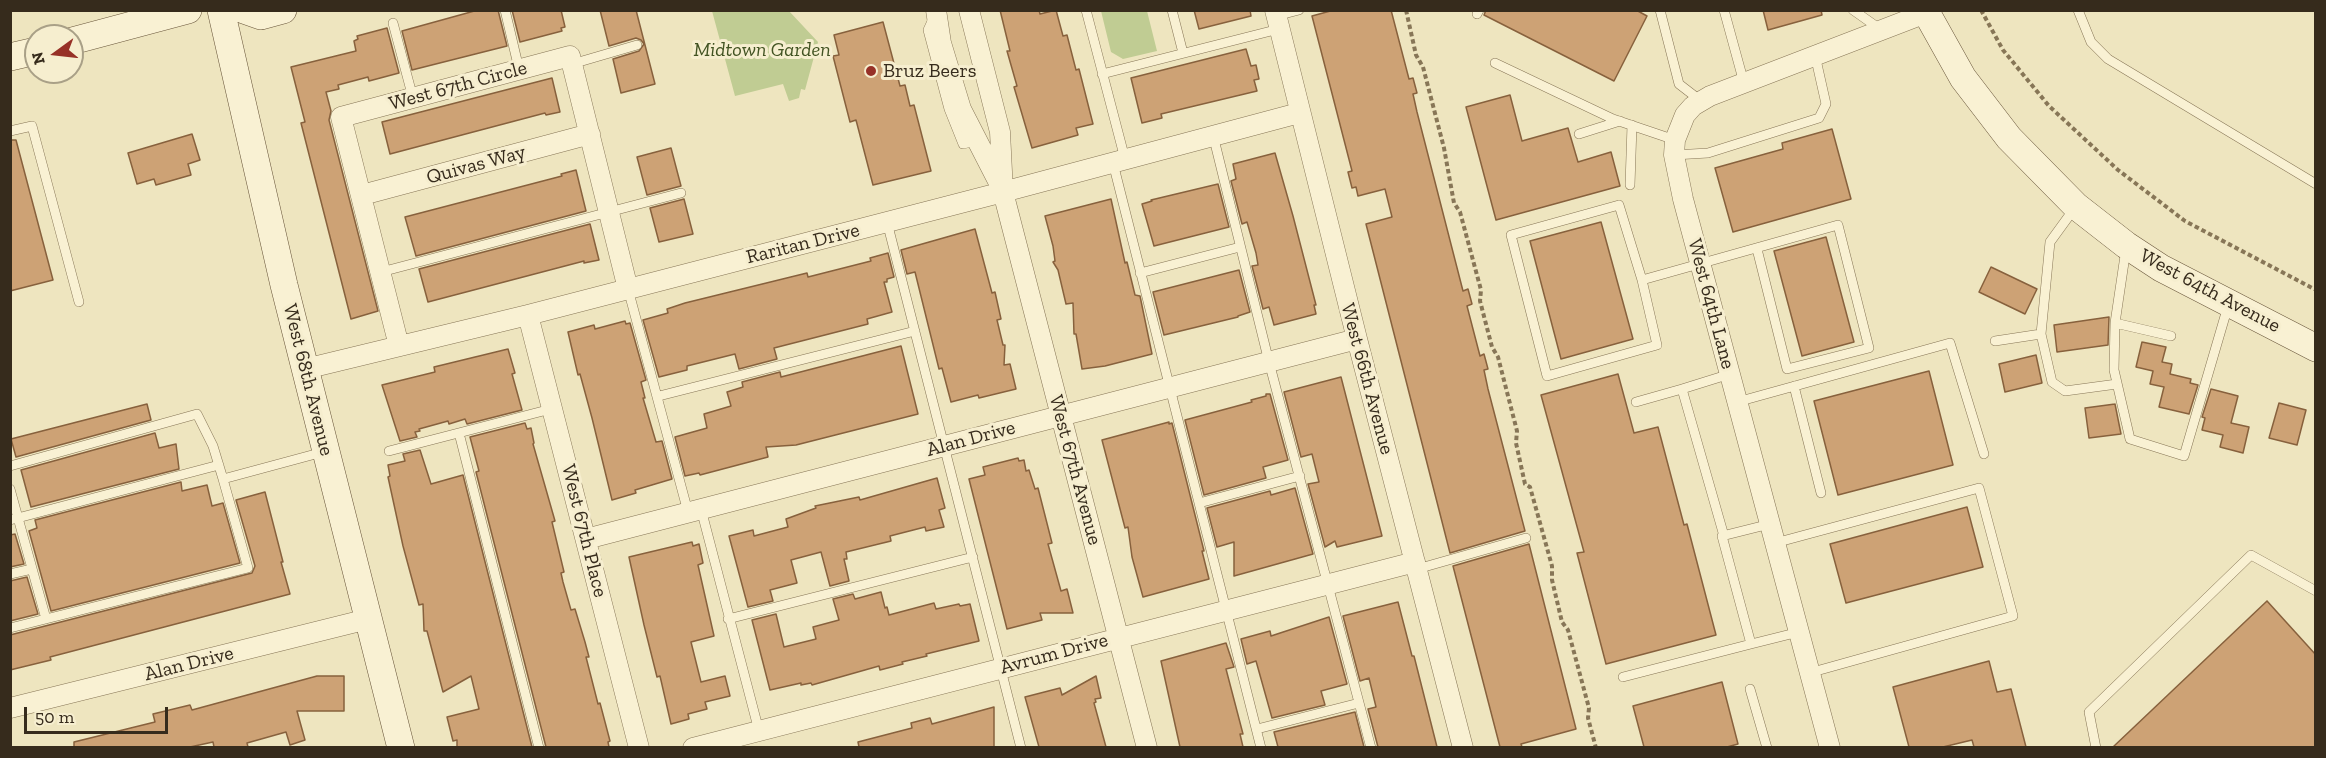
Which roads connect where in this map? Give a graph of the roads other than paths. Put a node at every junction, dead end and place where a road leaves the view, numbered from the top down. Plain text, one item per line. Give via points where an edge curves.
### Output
1 (188, 10) edge
2 (221, 10) edge
3 (244, 10) edge
4 (283, 10) edge
5 (505, 10) edge
6 (969, 10) edge
7 (1086, 10) edge
8 (1172, 10) edge
9 (1299, 10) edge
10 (1660, 10) edge
11 (1724, 10) edge
12 (1853, 10) edge
13 (2078, 10) edge
14 (936, 11) edge
15 (1927, 11) edge
16 (1277, 19) edge
17 (393, 23) dead end
18 (1880, 29) junction
19 (84, 38) edge
20 (637, 45) dead end
21 (1183, 53) junction
22 (1815, 55) junction
23 (572, 63) junction
24 (1495, 63) dead end
25 (519, 69) junction
26 (1102, 74) junction
27 (1744, 83) junction
28 (413, 98) junction
29 (1701, 102) junction
30 (1299, 112) junction
31 (1620, 121) junction
32 (1632, 125) junction
33 (10, 131) edge
34 (590, 134) junction
35 (1579, 134) dead end
36 (1213, 135) junction
37 (1675, 148) junction
38 (1119, 161) junction
39 (2316, 184) edge
40 (1630, 185) dead end
41 (1003, 192) junction
42 (681, 193) dead end
43 (362, 195) junction
44 (2076, 206) junction
45 (609, 211) junction
46 (887, 222) junction
47 (2126, 245) junction
48 (1240, 247) junction
49 (1757, 249) junction
50 (1700, 265) junction
51 (381, 272) junction
52 (1140, 273) junction
53 (1642, 280) junction
54 (628, 289) junction
55 (79, 302) dead end
56 (2229, 303) junction
57 (528, 315) junction
58 (2115, 323) junction
59 (915, 332) junction
60 (2041, 334) junction
61 (2171, 336) dead end
62 (1357, 339) junction
63 (1995, 341) dead end
64 (399, 346) junction
65 (2316, 348) edge
66 (1269, 362) junction
67 (305, 369) junction
68 (1730, 374) junction
69 (2117, 384) junction
70 (1794, 386) junction
71 (1169, 387) junction
72 (1682, 389) junction
73 (659, 396) junction
74 (1636, 402) dead end
75 (1737, 402) junction
76 (551, 409) junction
77 (1060, 416) junction
78 (459, 433) junction
79 (944, 446) junction
80 (389, 451) dead end
81 (326, 452) junction
82 (1983, 454) dead end
83 (219, 465) junction
84 (10, 466) edge
85 (1300, 476) junction
86 (223, 479) junction
87 (10, 489) edge
88 (1821, 493) dead end
89 (1199, 503) junction
90 (694, 511) junction
91 (14, 519) edge
92 (1772, 534) junction
93 (1724, 536) junction
94 (1526, 538) dead end
95 (586, 539) junction
96 (973, 557) junction
97 (1416, 565) junction
98 (32, 569) junction
99 (10, 574) edge
100 (1329, 583) junction
101 (2316, 591) edge
102 (1226, 609) junction
103 (46, 619) junction
104 (368, 619) junction
105 (728, 619) junction
106 (10, 628) edge
107 (1798, 632) junction
108 (1120, 637) junction
109 (1750, 644) junction
110 (1001, 668) junction
111 (1809, 673) junction
112 (1623, 677) dead end
113 (1750, 689) dead end
114 (1359, 703) junction
115 (10, 708) edge
116 (1257, 729) junction
117 (748, 738) edge
118 (401, 747) edge
119 (539, 747) edge
120 (639, 747) edge
121 (693, 747) edge
122 (1021, 747) edge
123 (1147, 747) edge
124 (1261, 747) edge
125 (1371, 747) edge
126 (1463, 747) edge
127 (1767, 747) edge
128 (1830, 747) edge
129 (2096, 747) edge

1 - 19 street
2 - 67 street, West 68th Avenue
3 - 4 street via 261,16
5 - 25 lane
6 - 41 street, West 67th Avenue via 1000,132
7 - 26 lane
8 - 21 lane
9 - 16 lane
10 - 29 lane via 1679,84
11 - 27 lane
12 - 18 lane
13 - 39 lane via 2091,42 2108,59
14 - 41 street, West 67th Avenue via 960,109
15 - 18 street
15 - 44 street, West 64th Avenue via 1963,78 2009,138
16 - 21 lane
16 - 30 street, West 66th Avenue
17 - 28 lane
18 - 22 street
20 - 23 lane
21 - 26 lane
22 - 27 street
22 - 37 lane via 1826,104 1819,118 1708,153
23 - 25 street, West 67th Circle via 570,56
23 - 34 street
24 - 31 lane
25 - 28 street, West 67th Circle
26 - 38 lane
27 - 29 street
28 - 43 street, West 67th Circle via 342,117
29 - 37 street via 1685,115
30 - 36 street, Raritan Drive
30 - 62 street, West 66th Avenue
31 - 32 lane
31 - 35 lane
32 - 37 lane
32 - 40 lane
33 - 55 lane via 32,126
34 - 43 street, Quivas Way
34 - 45 street
36 - 38 street, Raritan Drive
36 - 48 lane
37 - 50 street, West 64th Lane
38 - 41 street, Raritan Drive
38 - 52 lane
41 - 46 street, Raritan Drive
41 - 77 street, West 67th Avenue
42 - 45 lane
43 - 51 street, West 67th Circle
44 - 47 street, West 64th Avenue
44 - 60 lane via 2050,242
45 - 51 lane
45 - 54 street
46 - 54 street, Raritan Drive
46 - 59 lane
47 - 56 street, West 64th Avenue
47 - 58 lane
48 - 52 lane
48 - 66 lane
49 - 49 lane via 1787,369 1869,348 1838,225
49 - 50 lane
50 - 53 lane
50 - 68 street, West 64th Lane
51 - 64 street, West 67th Circle
52 - 71 lane
53 - 53 lane via 1619,205 1511,236 1547,376 1657,345
54 - 57 street, Raritan Drive
54 - 73 lane
56 - 65 street, West 64th Avenue
56 - 69 lane via 2184,456 2130,440
57 - 64 street, Raritan Drive
57 - 76 street, West 67th Place
58 - 61 lane
58 - 69 lane
59 - 73 lane
59 - 79 lane
60 - 63 lane
60 - 69 lane via 2052,382 2065,391
62 - 66 street, Alan Drive
62 - 97 street, West 66th Avenue
64 - 67 street, Raritan Drive
66 - 71 street, Alan Drive
66 - 85 lane
67 - 81 street, West 68th Avenue
68 - 72 lane
68 - 75 street, West 64th Lane
70 - 75 lane
70 - 82 lane via 1950,343
70 - 88 lane
71 - 77 street, Alan Drive
71 - 89 lane
72 - 74 lane
72 - 93 lane
73 - 90 lane
75 - 92 street, West 64th Lane
76 - 78 lane
76 - 95 street, West 67th Place
77 - 79 street, Alan Drive
77 - 108 street, West 67th Avenue
78 - 80 lane
78 - 119 lane
79 - 90 street, Alan Drive
79 - 96 lane
81 - 86 lane
81 - 104 street, West 68th Avenue
83 - 84 lane via 197,414
83 - 86 lane
83 - 91 lane
85 - 89 lane
85 - 100 lane
86 - 103 lane via 248,568
87 - 91 lane
89 - 102 lane
90 - 95 street, Alan Drive
90 - 105 lane
91 - 98 lane
92 - 93 lane
92 - 107 street, West 64th Lane
92 - 111 lane via 1979,488 2013,616
93 - 109 lane
94 - 97 lane
95 - 120 street, West 67th Place
96 - 105 lane
96 - 110 lane
97 - 100 street, Avrum Drive
97 - 126 street, West 66th Avenue
98 - 99 lane
98 - 103 lane
100 - 102 street, Avrum Drive
100 - 114 lane
101 - 129 lane via 2251,555 2089,712
102 - 108 street, Avrum Drive
102 - 116 lane
103 - 106 lane
104 - 115 street, Alan Drive
104 - 118 street, West 68th Avenue
105 - 117 lane
107 - 109 lane
107 - 111 street, West 64th Lane
108 - 110 street, Avrum Drive
108 - 123 street, West 67th Avenue
109 - 112 lane
110 - 117 street, Avrum Drive
110 - 122 lane
111 - 128 street, West 64th Lane
113 - 127 lane
114 - 116 lane
114 - 125 lane
116 - 124 lane
117 - 121 street, Avrum Drive

